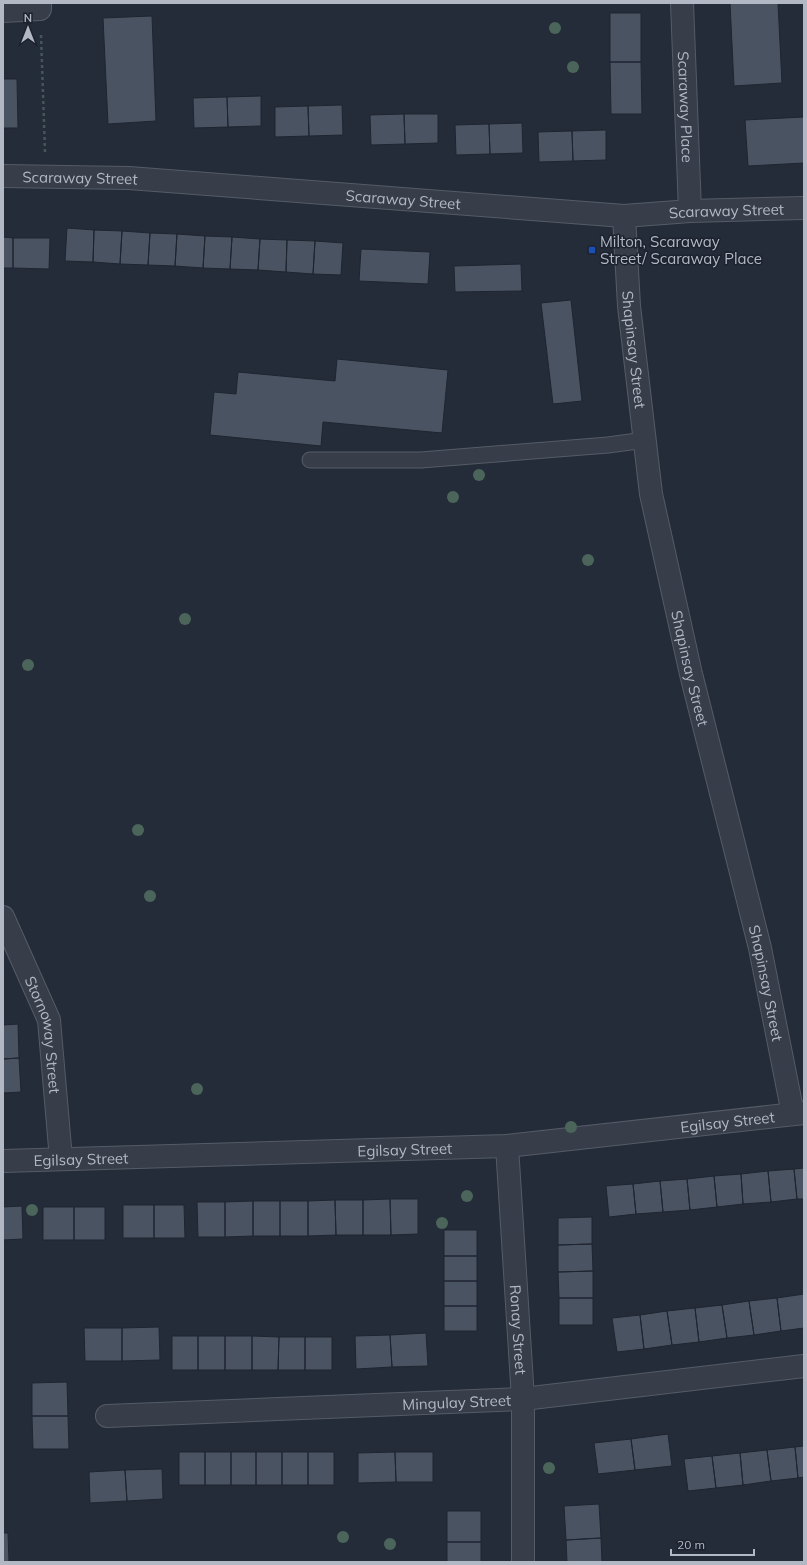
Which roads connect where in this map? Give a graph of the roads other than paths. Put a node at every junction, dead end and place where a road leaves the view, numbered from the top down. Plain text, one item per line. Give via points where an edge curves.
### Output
1 (682, 3) edge
2 (40, 6) edge
3 (3, 11) edge
4 (3, 176) edge
5 (804, 208) edge
6 (690, 211) junction
7 (624, 216) junction
8 (645, 440) junction
9 (310, 460) dead end
10 (3, 917) edge
11 (798, 1114) edge
12 (507, 1146) junction
13 (61, 1159) junction
14 (3, 1161) edge
15 (804, 1366) edge
16 (523, 1399) junction
17 (107, 1416) dead end
18 (523, 1562) edge

1 - 6 street, Scaraway Place
2 - 3 street
4 - 7 street, Scaraway Street via 136,178
5 - 6 street, Scaraway Street
6 - 7 street, Scaraway Street
7 - 8 street, Shapinsay Street via 629,306
8 - 9 lane via 421,460
8 - 11 street, Shapinsay Street via 651,494 691,674 760,948
10 - 13 street, Stornoway Street via 49,1020
11 - 12 street, Egilsay Street
12 - 13 street, Egilsay Street
12 - 16 street, Ronay Street
13 - 14 street, Egilsay Street
15 - 16 street, Mingulay Street
16 - 17 street, Mingulay Street
16 - 18 street, Ronay Street

